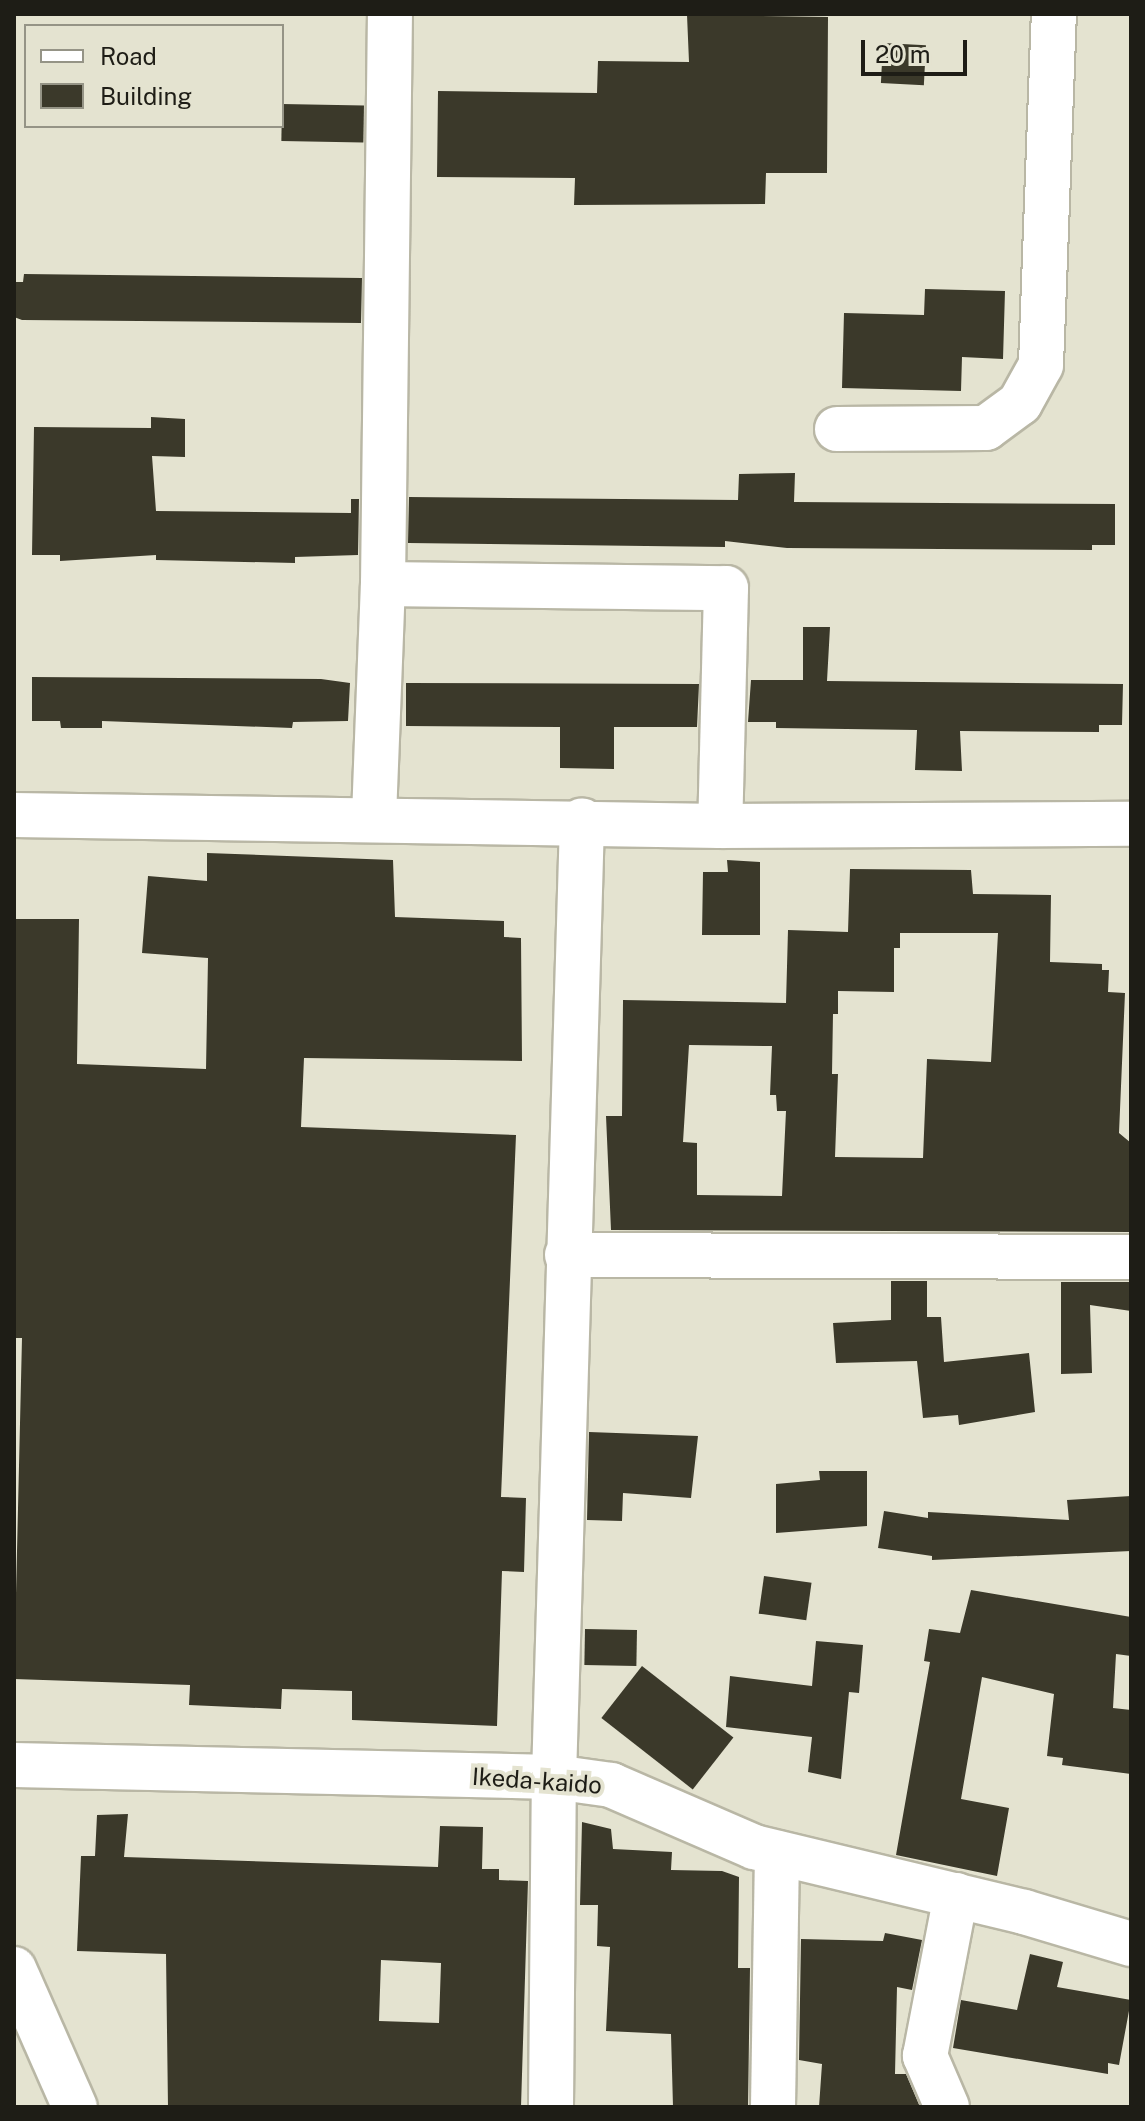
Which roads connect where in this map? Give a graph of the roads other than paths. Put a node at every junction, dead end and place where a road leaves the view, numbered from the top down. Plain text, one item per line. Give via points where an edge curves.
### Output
1 (390, 14) edge
2 (1054, 14) edge
3 (837, 429) dead end
4 (383, 584) junction
5 (14, 815) edge
6 (374, 817) junction
7 (582, 820) junction
8 (1131, 824) edge
9 (720, 826) junction
10 (567, 1255) junction
11 (1131, 1257) edge
12 (14, 1765) edge
13 (554, 1777) junction
14 (777, 1853) junction
15 (956, 1895) junction
16 (1131, 1944) edge
17 (14, 1969) edge
18 (30, 2039) edge
19 (75, 2107) edge
20 (551, 2107) edge
21 (773, 2107) edge
22 (947, 2107) edge

1 - 4 street
2 - 3 street via 1041,365 1020,403 986,428
4 - 6 street
4 - 9 street via 726,588
5 - 6 street
6 - 7 street
7 - 9 street
7 - 10 street
8 - 9 street
10 - 11 street
10 - 13 street
12 - 13 street, Ikeda-kaido
13 - 14 street, Ikeda-kaido via 611,1785
13 - 20 street
14 - 15 street, Ikeda-kaido
14 - 21 street
15 - 16 street, Ikeda-kaido
15 - 22 street via 925,2056
17 - 18 street
18 - 19 street

